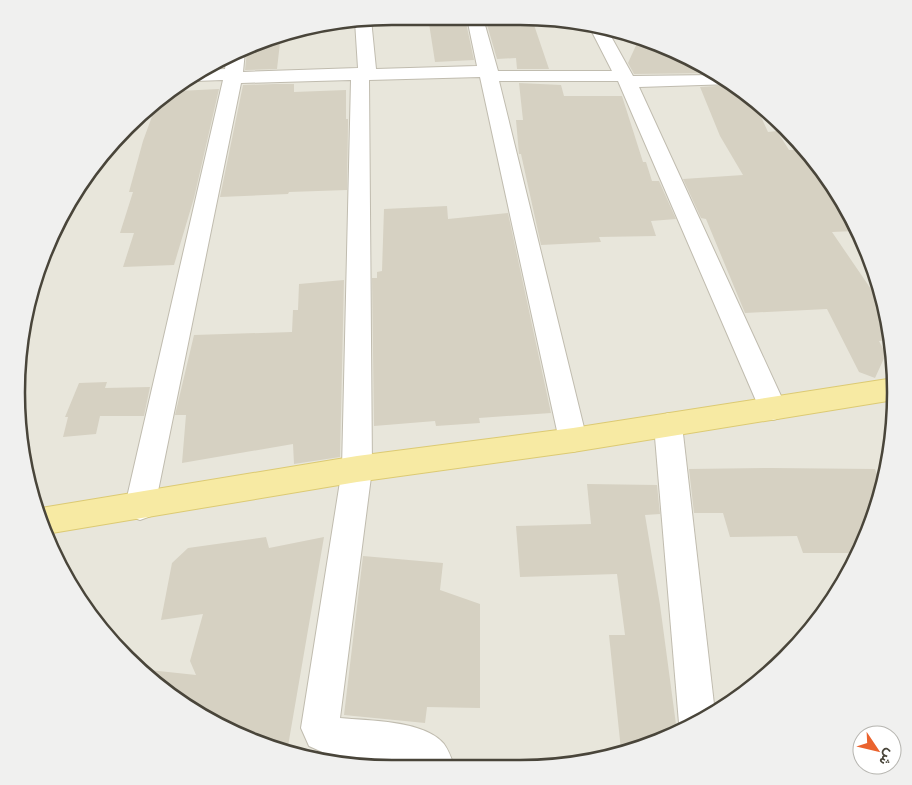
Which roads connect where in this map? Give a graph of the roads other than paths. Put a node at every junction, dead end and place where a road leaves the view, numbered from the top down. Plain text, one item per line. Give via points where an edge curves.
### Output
1 (477, 25) edge
2 (363, 26) edge
3 (602, 35) edge
4 (234, 68) edge
5 (212, 73) edge
6 (364, 73) junction
7 (489, 74) junction
8 (626, 79) junction
9 (712, 80) edge
10 (887, 390) edge
11 (773, 409) junction
12 (668, 425) junction
13 (573, 440) junction
14 (357, 468) junction
15 (140, 506) junction
16 (48, 520) edge
17 (697, 714) edge
18 (432, 760) edge

1 - 7 street
2 - 6 street
3 - 8 street
4 - 5 street
4 - 6 street
4 - 15 street
6 - 7 street
6 - 14 street
7 - 8 street
7 - 13 street
8 - 9 street
8 - 11 street
10 - 11 main road
11 - 12 main road
12 - 13 main road
12 - 17 street
13 - 14 main road
14 - 15 main road
14 - 18 street via 320,728 329,736 412,745 422,749
15 - 16 main road

